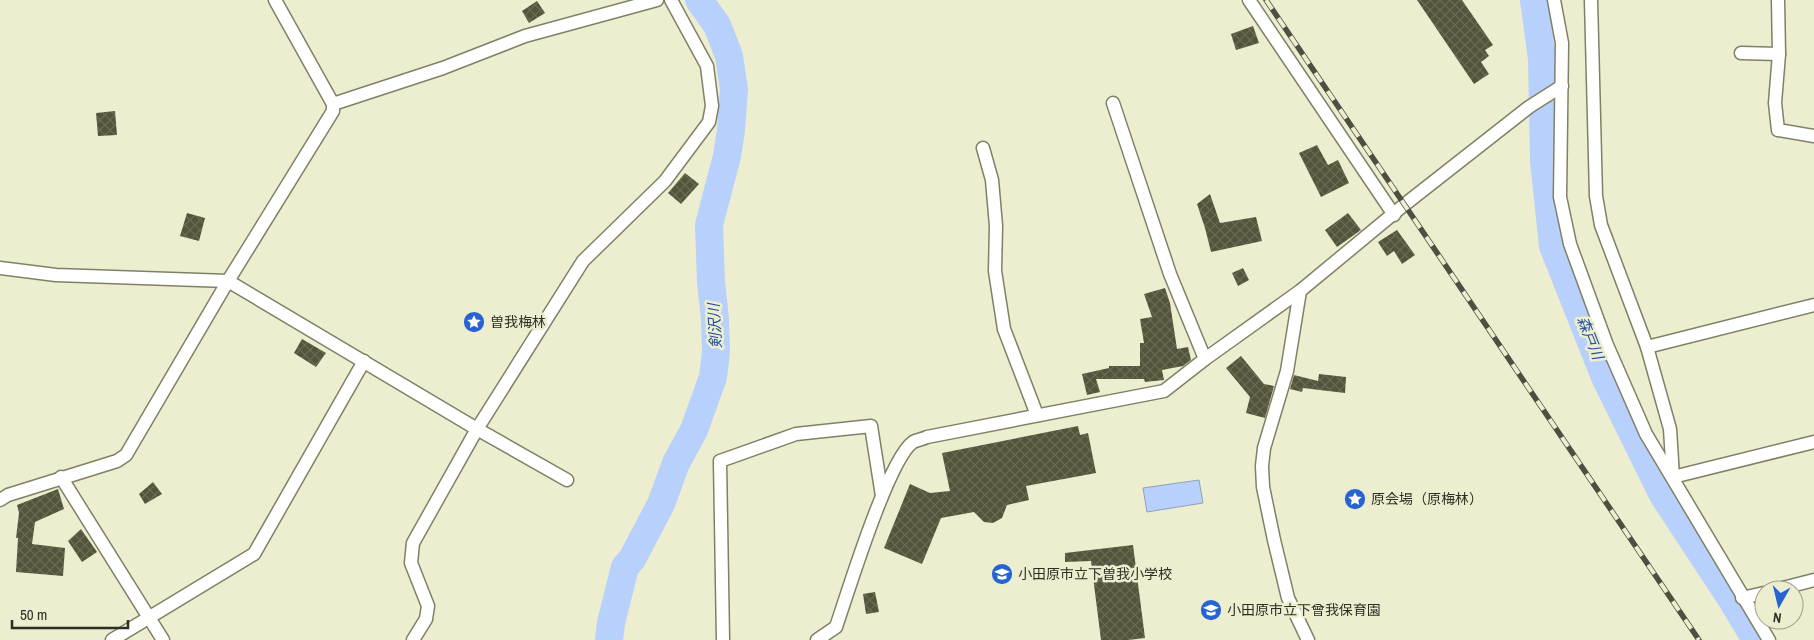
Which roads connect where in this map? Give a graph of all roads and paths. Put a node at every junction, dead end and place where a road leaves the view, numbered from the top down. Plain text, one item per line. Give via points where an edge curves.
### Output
1 (275, 0) edge
2 (657, 0) edge
3 (671, 0) edge
4 (1248, 0) edge
5 (1554, 0) edge
6 (1592, 0) edge
7 (1778, 0) edge
8 (1741, 52) dead end
9 (1779, 54) junction
10 (1562, 86) junction
11 (1113, 103) dead end
12 (333, 104) junction
13 (1814, 136) edge
14 (983, 148) dead end
15 (1394, 215) junction
16 (0, 268) edge
17 (228, 281) junction
18 (1300, 291) junction
19 (1814, 305) edge
20 (1647, 347) junction
21 (1205, 358) junction
22 (364, 360) junction
23 (1037, 415) junction
24 (477, 429) junction
25 (1814, 442) edge
26 (61, 477) junction
27 (1673, 477) junction
28 (567, 480) dead end
29 (882, 496) junction
30 (0, 500) edge
31 (1754, 595) edge
32 (1742, 598) junction
33 (148, 617) junction
34 (835, 634) edge
35 (112, 640) edge
36 (163, 640) edge
37 (413, 640) edge
38 (723, 640) edge
39 (817, 640) edge
40 (1308, 640) edge
41 (1769, 640) edge

1 - 12 street
2 - 12 street via 525,36 443,68
3 - 24 street via 707,66 712,106 709,122 665,181 583,261
4 - 15 street
5 - 10 street via 1562,43
6 - 20 street via 1601,226
7 - 9 street
8 - 9 street
9 - 13 street via 1775,103 1778,130
10 - 15 street via 1529,107
10 - 27 street via 1560,197 1570,244 1607,344 1646,434
11 - 21 street via 1170,274
12 - 17 street via 333,111
14 - 23 street via 992,180 995,271 1004,329
15 - 18 street
16 - 17 street via 56,275
17 - 22 street
17 - 26 street via 126,455 117,462
18 - 21 street
18 - 40 street via 1287,371 1264,448 1262,466 1263,487 1288,598
19 - 20 street
20 - 27 street via 1670,429
21 - 23 street via 1164,391
22 - 24 street
22 - 33 street via 254,554
23 - 29 street via 913,442
24 - 28 street
24 - 37 street via 413,543 411,563 428,612
25 - 27 street
26 - 30 street
26 - 33 street
27 - 32 street
29 - 34 street
29 - 38 street via 871,426 796,434 720,461
31 - 32 street
32 - 41 street
33 - 35 street
33 - 36 street
34 - 39 street

